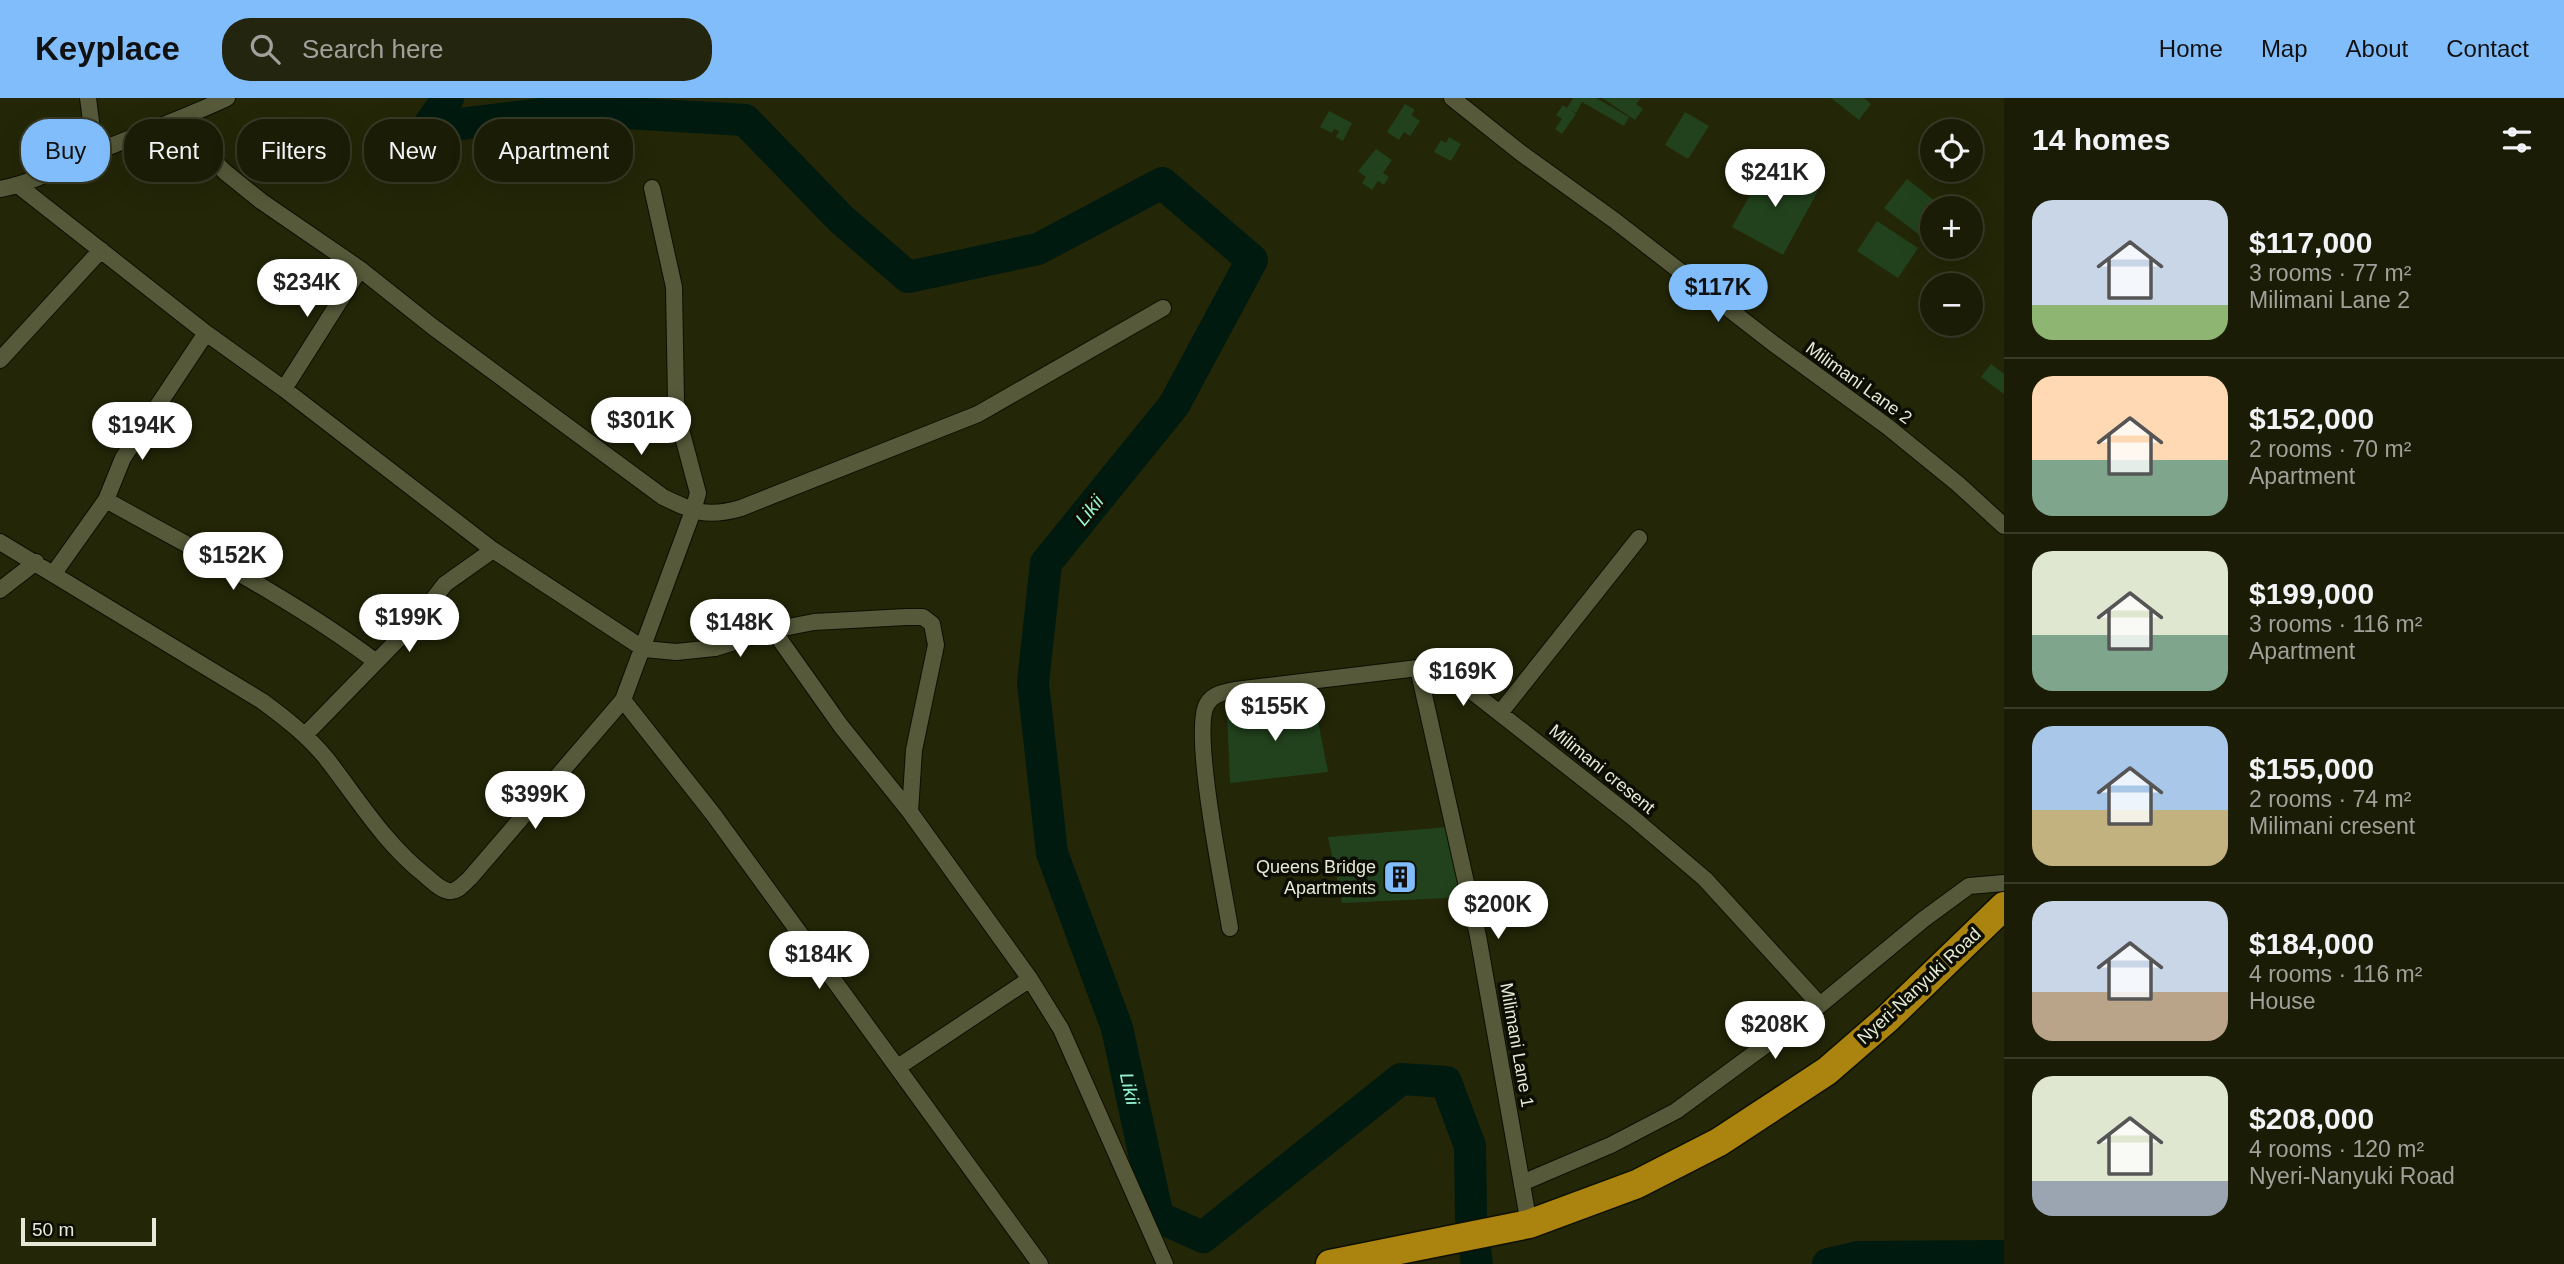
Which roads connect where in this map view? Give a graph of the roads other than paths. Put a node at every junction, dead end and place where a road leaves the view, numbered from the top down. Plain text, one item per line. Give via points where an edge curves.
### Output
1 (88, 98) edge
2 (227, 98) edge
3 (1452, 98) edge
4 (91, 119) edge
5 (182, 119) edge
6 (223, 170) edge
7 (28, 182) edge
8 (19, 186) junction
9 (652, 188) dead end
10 (0, 189) edge
11 (101, 250) junction
12 (360, 269) junction
13 (1163, 308) dead end
14 (206, 334) junction
15 (0, 360) edge
16 (284, 389) junction
17 (107, 500) junction
18 (693, 511) junction
19 (2004, 526) edge
20 (1639, 538) dead end
21 (0, 542) edge
22 (493, 550) junction
23 (36, 562) junction
24 (54, 573) junction
25 (0, 590) edge
26 (773, 630) junction
27 (644, 649) junction
28 (375, 661) junction
29 (1418, 668) junction
30 (623, 700) junction
31 (1500, 713) junction
32 (305, 735) junction
33 (909, 812) junction
34 (2004, 883) edge
35 (2004, 906) edge
36 (1230, 928) dead end
37 (1030, 979) junction
38 (1821, 1004) junction
39 (898, 1067) junction
40 (1522, 1183) junction
41 (1529, 1224) junction
42 (1338, 1263) edge
43 (1040, 1264) edge
44 (1166, 1264) edge

1 - 4 street
2 - 5 street
3 - 19 street, Milimani Lane 2 via 1888,427
6 - 12 street
7 - 8 street
8 - 10 street
8 - 11 street
9 - 18 street via 674,287 676,401 698,493
11 - 14 street
11 - 15 street
12 - 16 street
12 - 18 street via 663,497
13 - 18 street via 978,414 741,508 720,514
14 - 16 street
14 - 17 street via 123,458
16 - 22 street
17 - 24 street
17 - 28 street via 288,601
18 - 27 street
20 - 31 street
21 - 23 street
22 - 27 street
22 - 28 street via 445,584 418,619
23 - 24 street
23 - 25 street
24 - 32 street via 262,701
26 - 27 street via 715,648
26 - 33 street
26 - 33 street via 814,622 906,617 932,624 936,645 914,750
27 - 30 street
28 - 32 street
29 - 31 street, Milimani cresent via 1451,675
29 - 36 street, Milimani cresent via 1235,690 1210,699 1205,707 1203,748 1206,783
29 - 40 street, Milimani Lane 1 via 1478,936
30 - 32 street via 470,878 450,891 415,868 385,837
30 - 39 street via 713,814
31 - 38 street, Milimani cresent via 1705,879
33 - 37 street
34 - 38 street via 1969,886
35 - 41 highway, Nyeri-Nanyuki Road via 1887,1019 1827,1071 1772,1109 1637,1184
37 - 39 street
37 - 44 street via 1078,1063
38 - 40 street via 1676,1111
39 - 43 street
40 - 41 street, Milimani Lane 1
41 - 42 highway, Nyeri-Nanyuki Road

